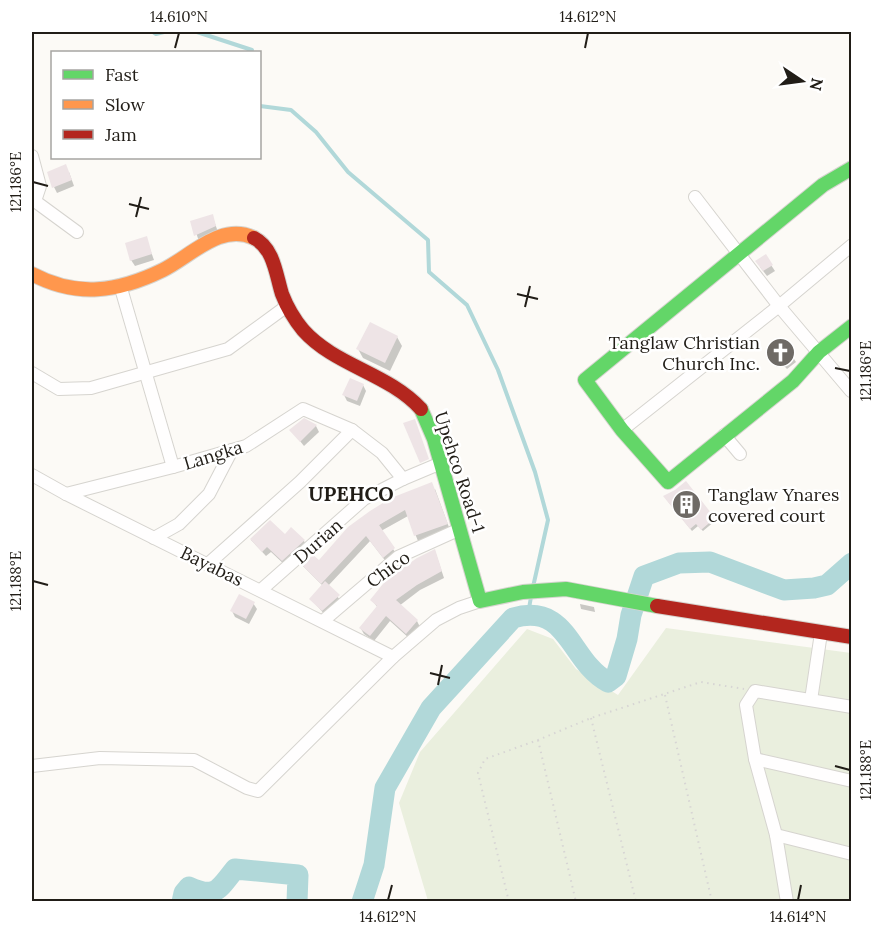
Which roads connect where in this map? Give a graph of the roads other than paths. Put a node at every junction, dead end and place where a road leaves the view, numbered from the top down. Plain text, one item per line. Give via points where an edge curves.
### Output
1 (32, 156) edge
2 (852, 168) edge
3 (695, 197) dead end
4 (33, 200) edge
5 (77, 232) dead end
6 (852, 245) edge
7 (738, 254) junction
8 (32, 274) edge
9 (120, 285) junction
10 (287, 306) junction
11 (779, 306) junction
12 (852, 326) edge
13 (819, 352) junction
14 (146, 372) junction
15 (32, 373) edge
16 (851, 391) edge
17 (352, 430) junction
18 (622, 430) junction
19 (724, 435) junction
20 (232, 450) junction
21 (740, 454) dead end
22 (441, 463) junction
23 (173, 467) junction
24 (32, 475) edge
25 (403, 478) junction
26 (66, 494) junction
27 (460, 529) junction
28 (154, 538) junction
29 (208, 564) junction
30 (261, 590) junction
31 (480, 601) junction
32 (323, 621) junction
33 (821, 633) junction
34 (852, 637) edge
35 (393, 657) junction
36 (811, 700) junction
37 (852, 707) edge
38 (754, 759) junction
39 (32, 766) edge
40 (852, 781) edge
41 (776, 835) junction
42 (852, 854) edge
43 (787, 902) edge

1 - 4 street via 40,186
2 - 7 street via 823,185
3 - 7 street
4 - 5 street
6 - 11 street
7 - 11 street
7 - 18 street via 585,380
8 - 9 street, Upehco Road-1 via 69,290
9 - 10 street, Upehco Road-1 via 179,261 223,235 243,234 261,241 269,252
9 - 14 street
10 - 14 street via 228,349
10 - 22 street, Upehco Road-1 via 317,342 414,401 428,422
11 - 13 street
11 - 18 street
12 - 13 street
13 - 16 street
13 - 19 street via 793,381
14 - 15 street via 91,388 59,389
14 - 23 street
17 - 20 street, Langka via 303,410 246,446
17 - 25 street, Langka via 382,453
17 - 29 street
18 - 19 street via 668,482
19 - 21 street
20 - 23 street, Langka
20 - 28 street via 209,494 179,524
22 - 25 street, Durian
22 - 27 street, Upehco Road-1
23 - 26 street, Langka
24 - 26 street, Bayabas
25 - 30 street, Durian via 364,499
26 - 28 street, Bayabas
27 - 31 street, Upehco Road-1
27 - 32 street, Chico via 398,557
28 - 29 street, Bayabas
29 - 30 street, Bayabas
30 - 32 street, Bayabas
31 - 33 street via 542,589 566,589
31 - 35 street via 436,620
32 - 35 street, Bayabas
33 - 34 street
33 - 36 street
35 - 39 street via 258,791 194,760 100,759
36 - 37 street
36 - 38 street via 755,691 746,705
38 - 40 street
38 - 41 street
41 - 42 street
41 - 43 street

